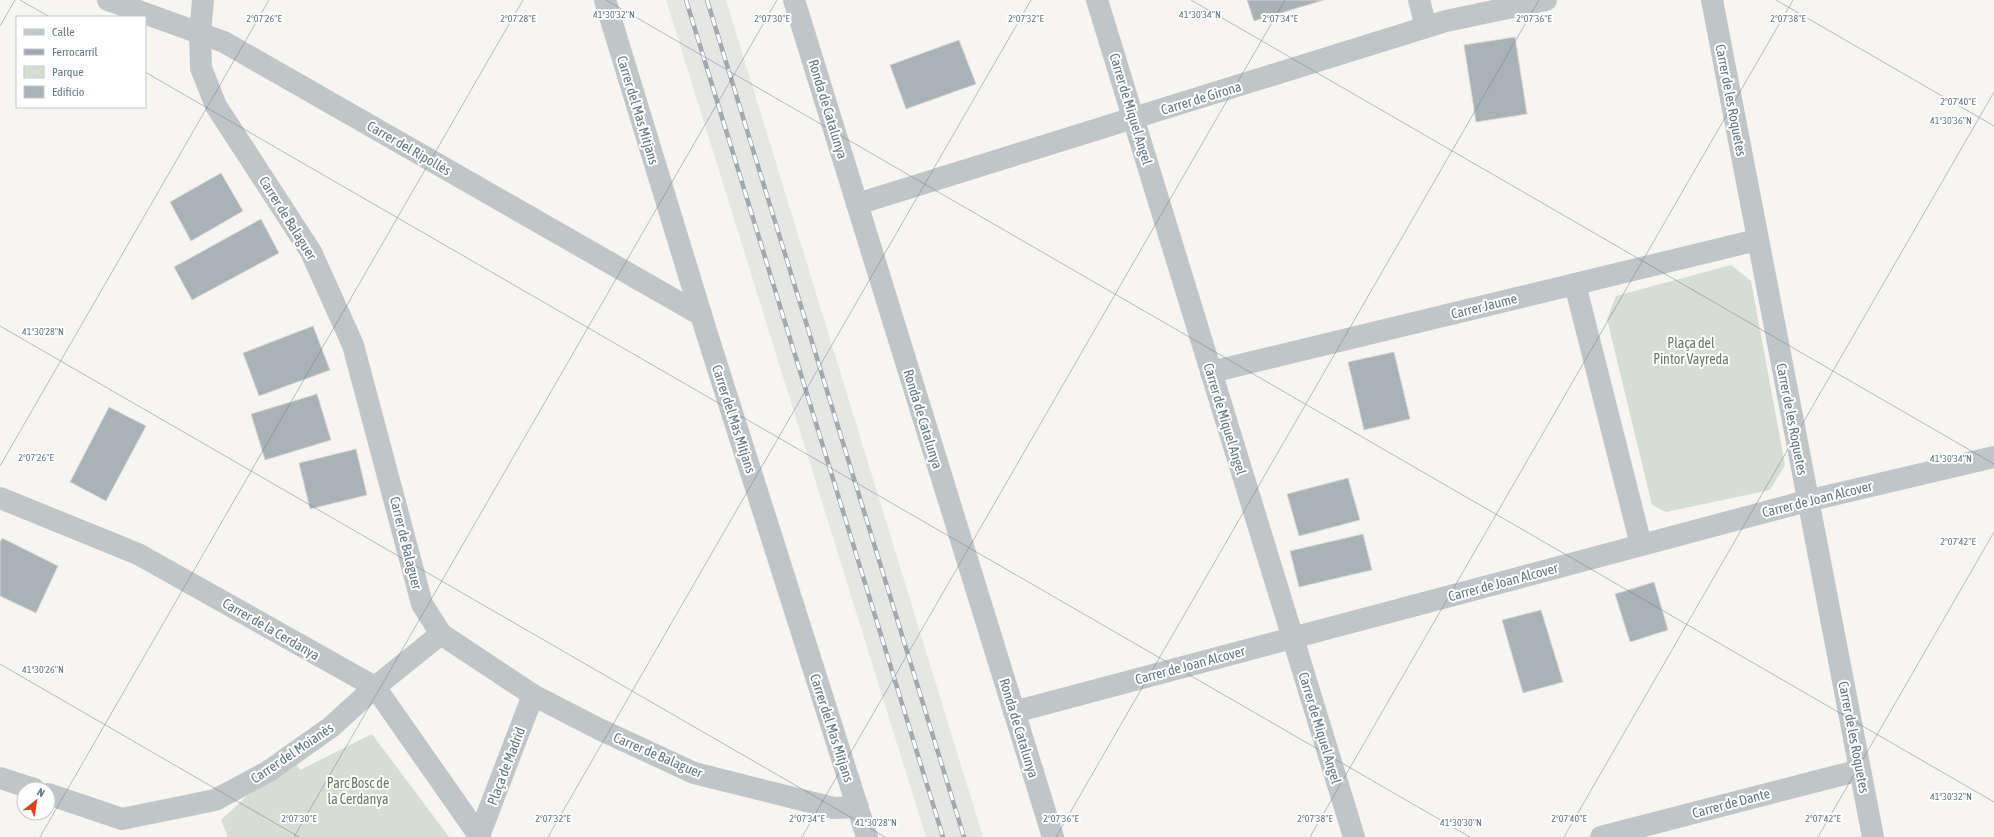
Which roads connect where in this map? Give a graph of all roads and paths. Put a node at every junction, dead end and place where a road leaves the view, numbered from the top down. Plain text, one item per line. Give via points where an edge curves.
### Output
1 (108, 0) edge
2 (203, 0) edge
3 (605, 0) edge
4 (794, 0) edge
5 (1097, 0) edge
6 (1419, 0) edge
7 (1546, 0) edge
8 (1712, 0) edge
9 (1426, 27) junction
10 (200, 34) junction
11 (1134, 119) junction
12 (857, 204) junction
13 (1757, 240) junction
14 (1575, 284) junction
15 (701, 315) junction
16 (1211, 372) junction
17 (1994, 457) edge
18 (0, 498) edge
19 (1807, 501) junction
20 (1641, 545) junction
21 (441, 634) junction
22 (1291, 638) junction
23 (374, 687) junction
24 (533, 695) junction
25 (1014, 712) junction
26 (1860, 770) junction
27 (0, 778) edge
28 (16, 783) edge
29 (56, 797) edge
30 (858, 807) junction
31 (480, 837) edge
32 (867, 837) edge
33 (1053, 837) edge
34 (1354, 837) edge
35 (1601, 837) edge
36 (1873, 837) edge

1 - 10 street, Carrer del Ripollès
2 - 10 street, Carrer de Balaguer
3 - 15 street, Carrer del Mas Mitjans
4 - 12 street, Ronda de Catalunya
5 - 11 street, Carrer de Miquel Angel
6 - 9 street
7 - 9 street, Carrer de Girona
8 - 13 street, Carrer de les Roquetes
9 - 11 street, Carrer de Girona
10 - 15 street, Carrer del Ripollès via 224,42
10 - 21 street, Carrer de Balaguer via 201,68 216,106 311,252 353,344 422,604
11 - 12 street, Carrer de Girona
11 - 16 street, Carrer de Miquel Angel
12 - 25 street, Ronda de Catalunya
13 - 14 street, Carrer Jaume
13 - 19 street, Carrer de les Roquetes
14 - 16 street, Carrer Jaume
14 - 20 street
15 - 30 street, Carrer del Mas Mitjans
16 - 22 street, Carrer de Miquel Angel
17 - 19 street, Carrer de Joan Alcover
18 - 23 street, Carrer de la Cerdanya via 138,554
19 - 20 street, Carrer de Joan Alcover
19 - 26 street, Carrer de les Roquetes
20 - 22 street, Carrer de Joan Alcover
21 - 23 street, Carrer del Moianès
21 - 24 street, Carrer de Balaguer
22 - 25 street, Carrer de Joan Alcover
22 - 34 street, Carrer de Miquel Angel
23 - 29 street, Carrer del Moianès via 331,728 269,771 214,800 122,818
23 - 31 street, Carrer de la Cerdanya
24 - 30 street, Carrer de Balaguer via 694,773 834,808
24 - 31 street, Plaça de Madrid
25 - 33 street, Ronda de Catalunya
26 - 35 street, Carrer de Dante
26 - 36 street, Carrer de les Roquetes
27 - 28 street
30 - 32 street, Carrer del Mas Mitjans

